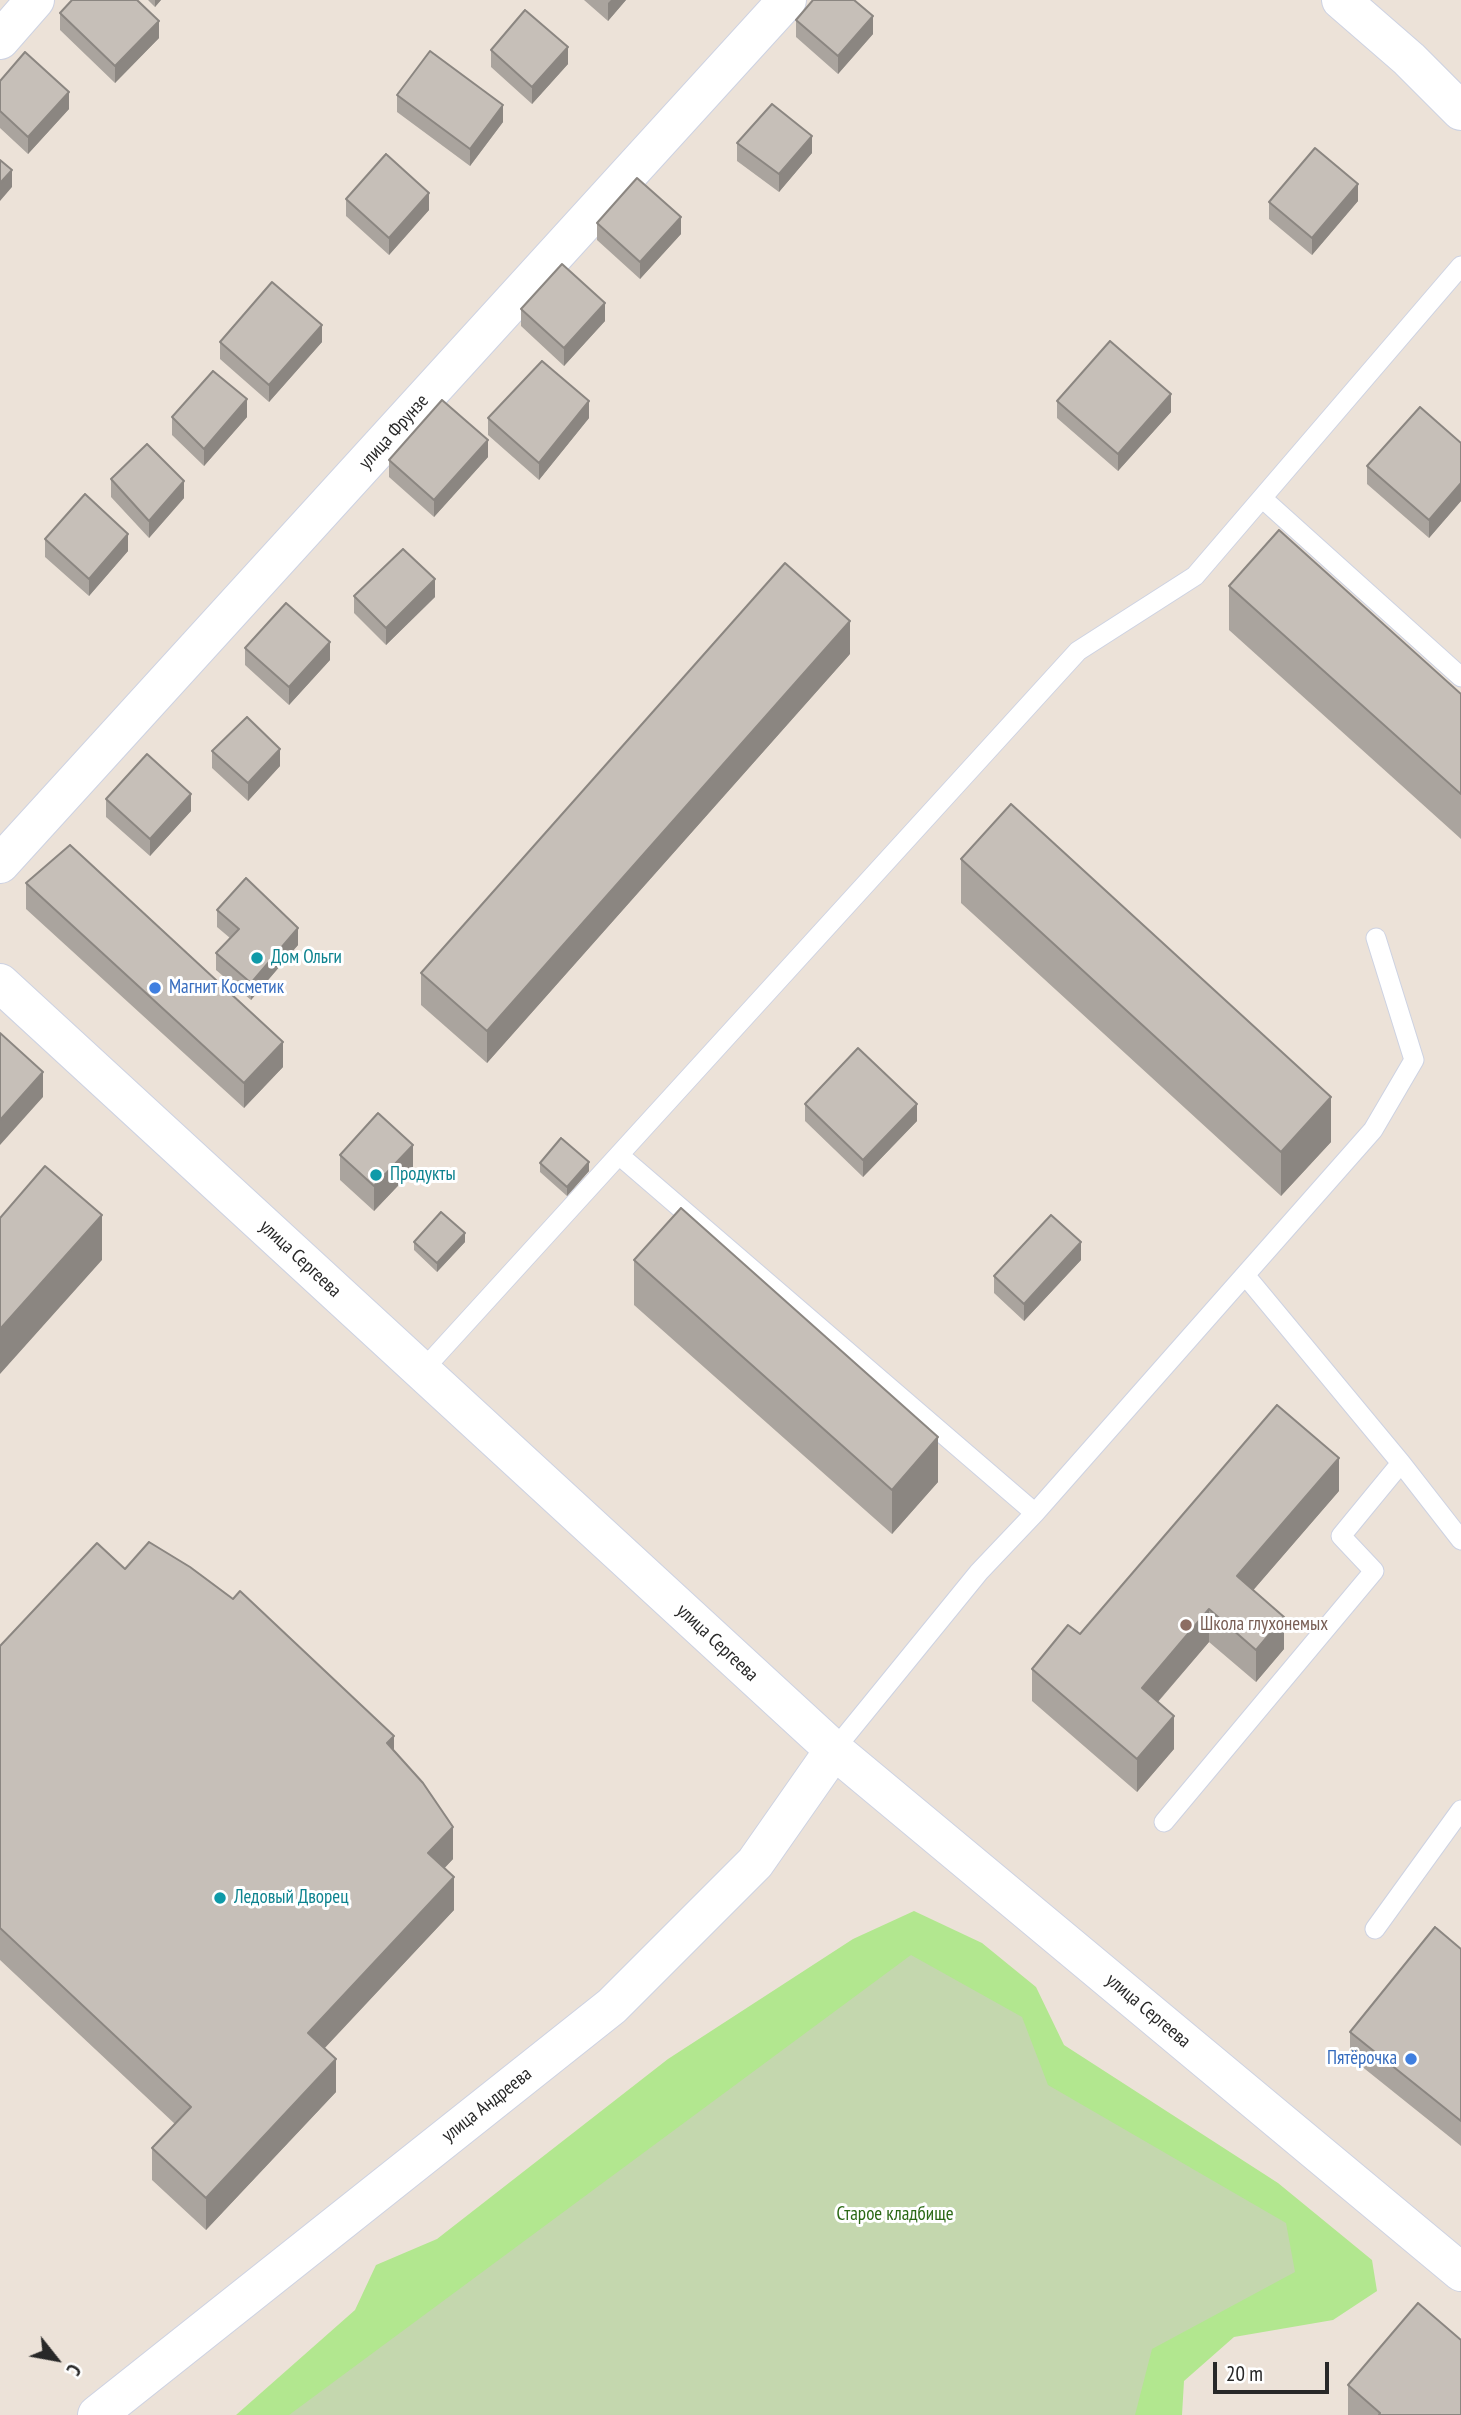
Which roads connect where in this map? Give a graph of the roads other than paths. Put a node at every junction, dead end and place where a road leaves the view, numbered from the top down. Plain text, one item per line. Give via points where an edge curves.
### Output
1 (35, 0) edge
2 (787, 0) edge
3 (1341, 0) edge
4 (0, 40) edge
5 (1461, 111) edge
6 (1461, 266) edge
7 (1262, 498) junction
8 (1461, 677) edge
9 (0, 864) edge
10 (1376, 938) dead end
11 (0, 983) edge
12 (619, 1155) junction
13 (1245, 1275) junction
14 (422, 1371) junction
15 (1401, 1464) junction
16 (1035, 1513) junction
17 (1461, 1540) edge
18 (834, 1750) junction
19 (1461, 1810) edge
20 (1164, 1822) dead end
21 (1375, 1929) dead end
22 (1461, 2272) edge
23 (97, 2415) edge

1 - 4 street
2 - 9 street, улица Фрунзе
3 - 5 street
6 - 7 lane
7 - 8 lane
7 - 12 lane via 1195,576 1078,651
10 - 13 lane via 1414,1060 1373,1130
11 - 14 street, улица Сергеева
12 - 14 lane
12 - 16 lane
13 - 15 lane
13 - 16 lane
14 - 18 street, улица Сергеева
15 - 17 lane
15 - 20 lane via 1341,1536 1374,1571
16 - 18 lane via 979,1572
18 - 22 street, улица Сергеева
18 - 23 street, улица Андреева via 755,1863 612,2006
19 - 21 lane

